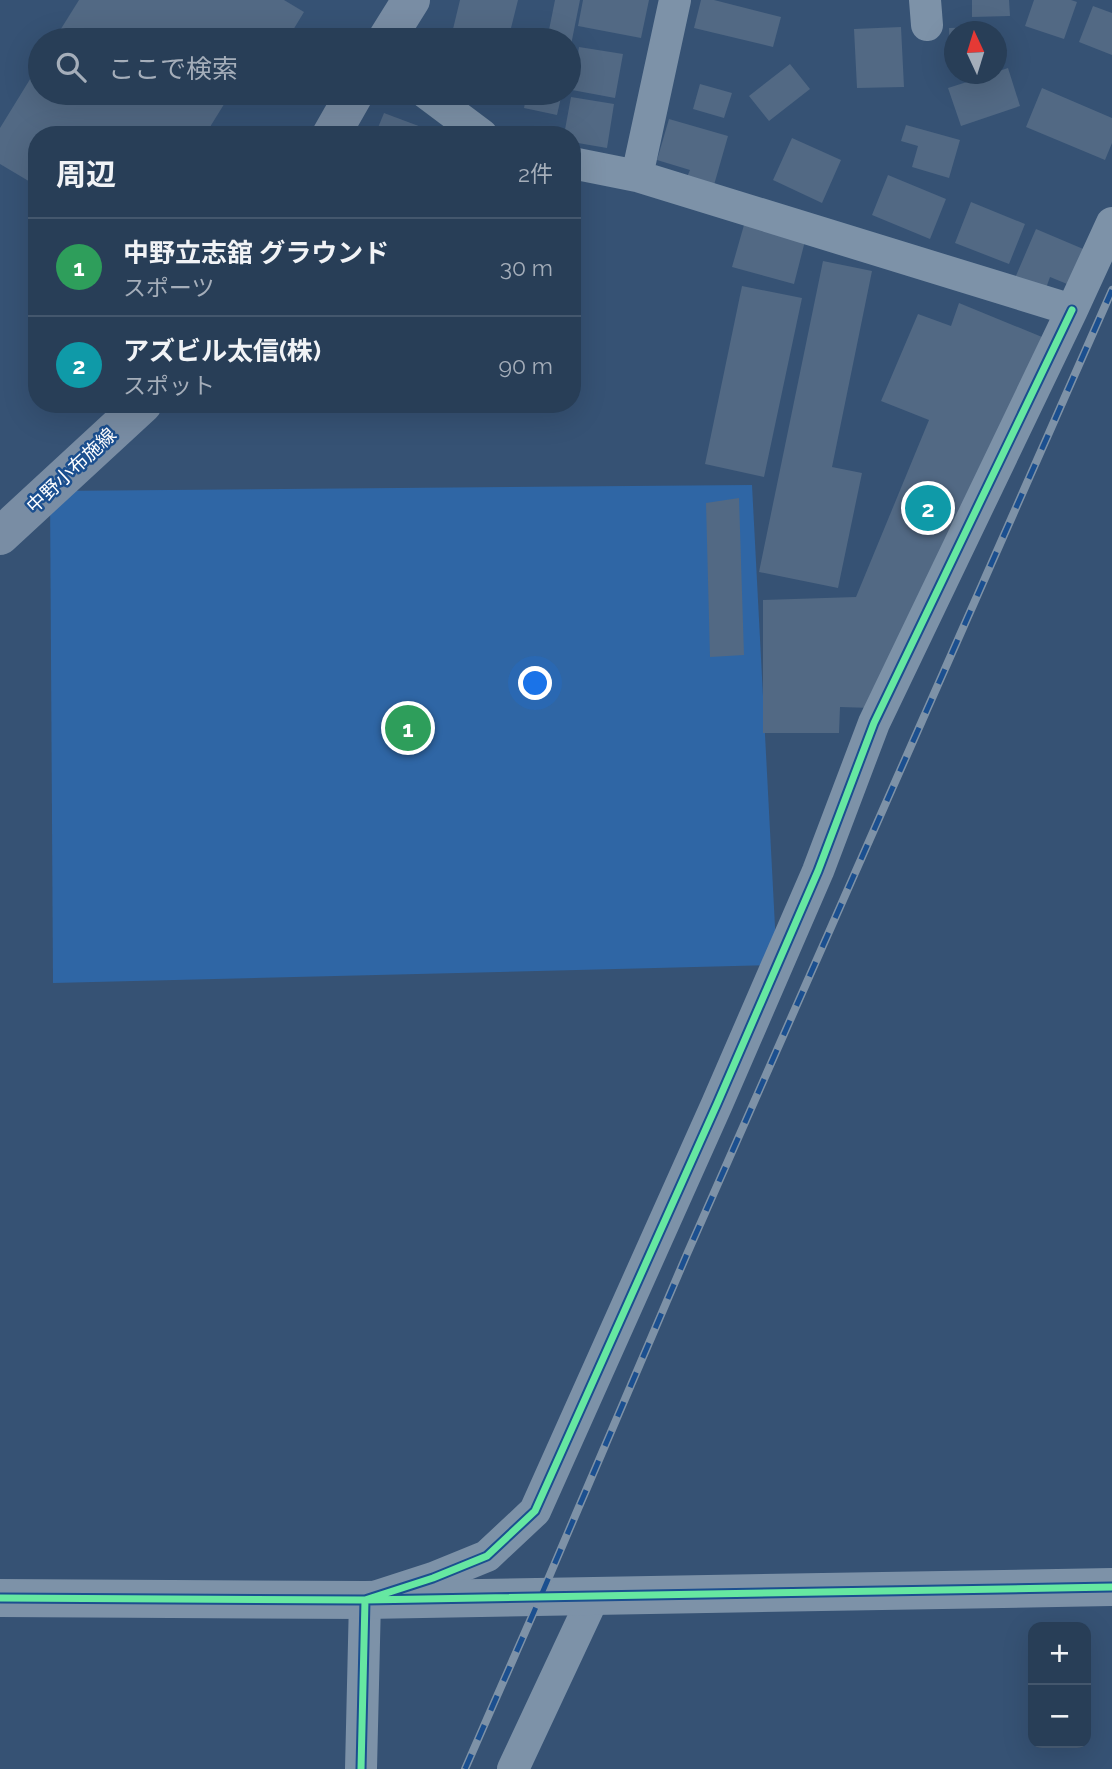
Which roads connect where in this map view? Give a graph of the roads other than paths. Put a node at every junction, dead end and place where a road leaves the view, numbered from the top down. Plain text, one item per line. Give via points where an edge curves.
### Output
1 (411, 0) edge
2 (675, 0) edge
3 (394, 28) edge
4 (348, 105) edge
5 (442, 105) edge
6 (336, 126) edge
7 (470, 126) edge
8 (581, 165) edge
9 (637, 176) junction
10 (1112, 223) edge
11 (1072, 310) junction
12 (133, 413) edge
13 (0, 536) edge
14 (1112, 1587) edge
15 (594, 1596) junction
16 (0, 1598) edge
17 (365, 1600) junction
18 (361, 1769) edge
19 (513, 1769) edge

1 - 3 main road
2 - 9 street
4 - 6 main road
5 - 7 street
8 - 9 street
9 - 11 street
10 - 11 street
11 - 17 street via 874,723 818,871 535,1511 487,1556
12 - 13 main road, 中野小布施線
14 - 15 street
15 - 17 street
15 - 19 street
16 - 17 street
17 - 18 street

